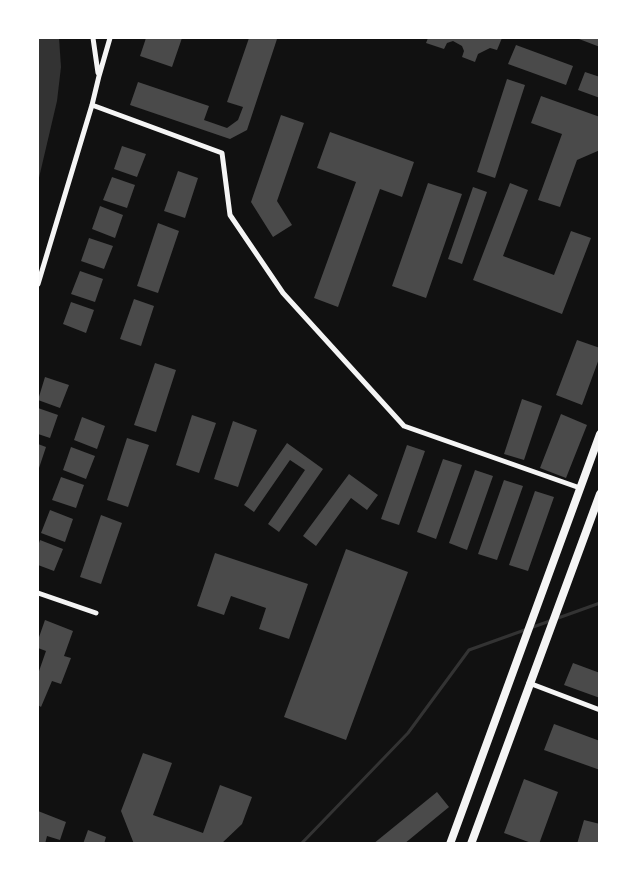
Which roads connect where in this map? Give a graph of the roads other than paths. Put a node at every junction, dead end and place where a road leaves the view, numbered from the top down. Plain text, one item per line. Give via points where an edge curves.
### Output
1 (93, 38) edge
2 (110, 38) edge
3 (99, 76) junction
4 (92, 105) junction
5 (38, 284) edge
6 (600, 434) edge
7 (580, 488) junction
8 (600, 494) edge
9 (38, 593) edge
10 (96, 613) dead end
11 (529, 683) junction
12 (600, 710) edge
13 (450, 844) edge
14 (471, 844) edge

1 - 3 street
2 - 3 street
3 - 4 street
4 - 5 street
4 - 7 street via 222,153 230,215 283,293 404,426
6 - 7 main road
7 - 13 main road
8 - 11 main road
9 - 10 street
11 - 12 street
11 - 14 main road

